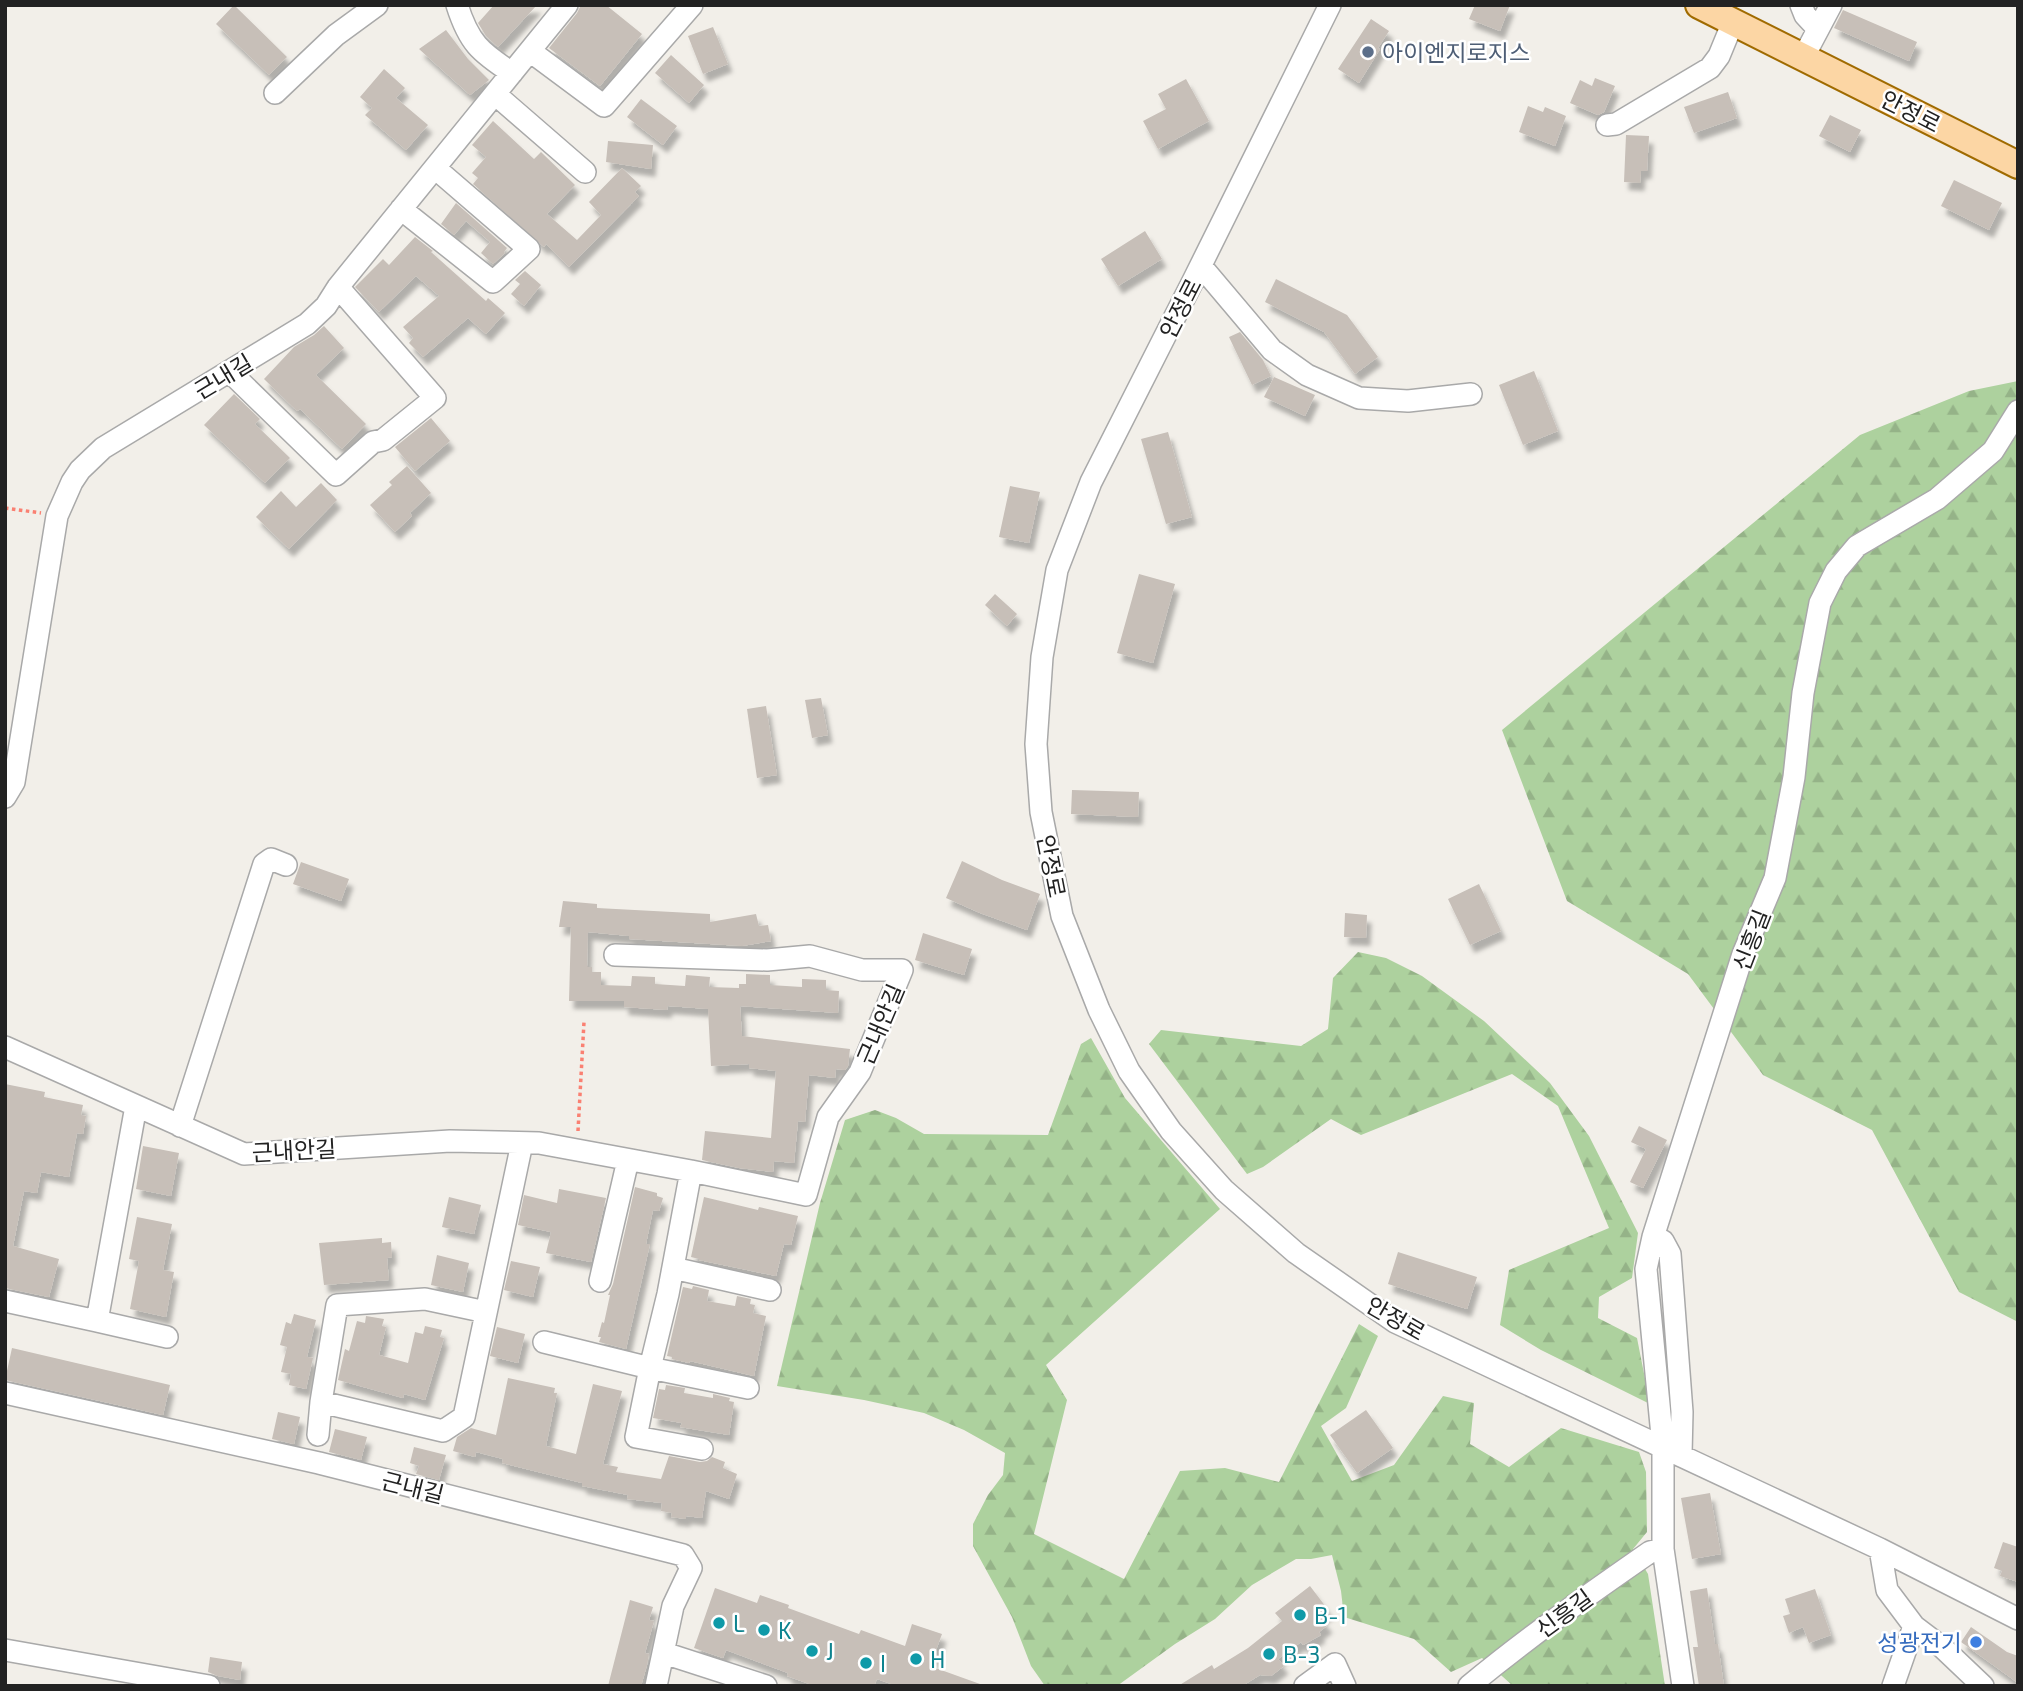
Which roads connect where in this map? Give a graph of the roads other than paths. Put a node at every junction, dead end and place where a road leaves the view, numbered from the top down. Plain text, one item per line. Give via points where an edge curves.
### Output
1 (377, 5) edge
2 (457, 5) edge
3 (567, 5) edge
4 (692, 5) edge
5 (1330, 5) edge
6 (1699, 5) edge
7 (1801, 5) edge
8 (1831, 5) edge
9 (1733, 22) junction
10 (1818, 29) junction
11 (530, 51) junction
12 (1803, 58) junction
13 (512, 73) junction
14 (275, 93) dead end
15 (495, 94) junction
16 (1606, 125) dead end
17 (2018, 165) edge
18 (435, 168) junction
19 (585, 172) dead end
20 (401, 209) junction
21 (1201, 266) junction
22 (338, 287) junction
23 (230, 372) junction
24 (1471, 394) dead end
25 (2018, 411) edge
26 (5, 797) edge
27 (286, 865) dead end
28 (615, 956) dead end
29 (5, 1047) edge
30 (136, 1106) junction
31 (180, 1126) junction
32 (522, 1143) junction
33 (628, 1160) junction
34 (691, 1171) junction
35 (673, 1268) junction
36 (600, 1281) dead end
37 (770, 1290) dead end
38 (5, 1301) edge
39 (486, 1311) junction
40 (97, 1321) junction
41 (167, 1337) dead end
42 (544, 1342) dead end
43 (650, 1368) junction
44 (748, 1388) dead end
45 (5, 1393) edge
46 (321, 1402) junction
47 (318, 1435) dead end
48 (702, 1449) dead end
49 (1672, 1451) junction
50 (1663, 1549) junction
51 (1880, 1549) junction
52 (2018, 1619) edge
53 (1914, 1626) junction
54 (5, 1650) edge
55 (664, 1653) junction
56 (209, 1686) edge
57 (656, 1686) edge
58 (766, 1686) edge
59 (1306, 1686) edge
60 (1345, 1686) edge
61 (1469, 1686) edge
62 (1683, 1686) edge
63 (1893, 1686) edge
64 (1983, 1686) edge

1 - 14 street via 336,35
2 - 13 street via 478,49
3 - 11 street, 근내길
4 - 11 street via 604,106
5 - 21 street, 안정로
6 - 9 main road, 안정로
7 - 10 street
8 - 10 street
9 - 12 main road, 안정로
9 - 16 street via 1710,68 1616,124
10 - 12 street
11 - 13 street, 근내길
12 - 17 main road, 안정로
13 - 15 street, 근내길
15 - 18 street, 근내길
15 - 19 street
18 - 20 street, 근내길
18 - 20 street via 529,249 493,282
20 - 22 street, 근내길
21 - 24 street via 1272,350 1307,375 1359,398 1408,401
21 - 49 street, 안정로 via 1091,482 1057,570 1042,657 1036,744 1041,812 1062,916 1081,967 1129,1071 1171,1131 1224,1190 1296,1252 1395,1322
22 - 23 street, 근내길 via 307,324
22 - 23 street via 435,398 383,440 373,442 336,475
23 - 26 street, 근내길 via 103,448 72,482 57,516 13,782
25 - 49 street, 신흥길 via 1993,451 1937,499 1857,546 1836,571 1820,603 1775,878 1743,954 1653,1237 1663,1241 1670,1254 1682,1412
27 - 31 street via 271,859 264,864
28 - 34 street, 근내안길 via 767,960 810,956 862,970 902,970 859,1072 828,1117 806,1195
29 - 30 street, 근내안길
30 - 31 street, 근내안길
30 - 40 street
31 - 32 street, 근내안길 via 244,1154 450,1141
32 - 33 street, 근내안길
32 - 39 street
33 - 34 street, 근내안길
33 - 36 street
34 - 35 street
35 - 37 street
35 - 43 street
38 - 40 street
39 - 46 street via 425,1299 337,1305
39 - 46 street via 464,1417 443,1431
40 - 41 street
42 - 43 street
43 - 44 street
43 - 48 street via 636,1437
45 - 55 street, 근내길 via 319,1463 683,1555 691,1568 673,1606
46 - 47 street
49 - 50 street
49 - 51 street, 안정로
50 - 61 street, 신흥길 via 1650,1552 1580,1601
50 - 62 street
51 - 52 street, 안정로
51 - 53 street via 1887,1590
53 - 63 street
53 - 64 street
54 - 56 street
55 - 57 street, 근내길
55 - 58 street
59 - 60 street via 1335,1664

